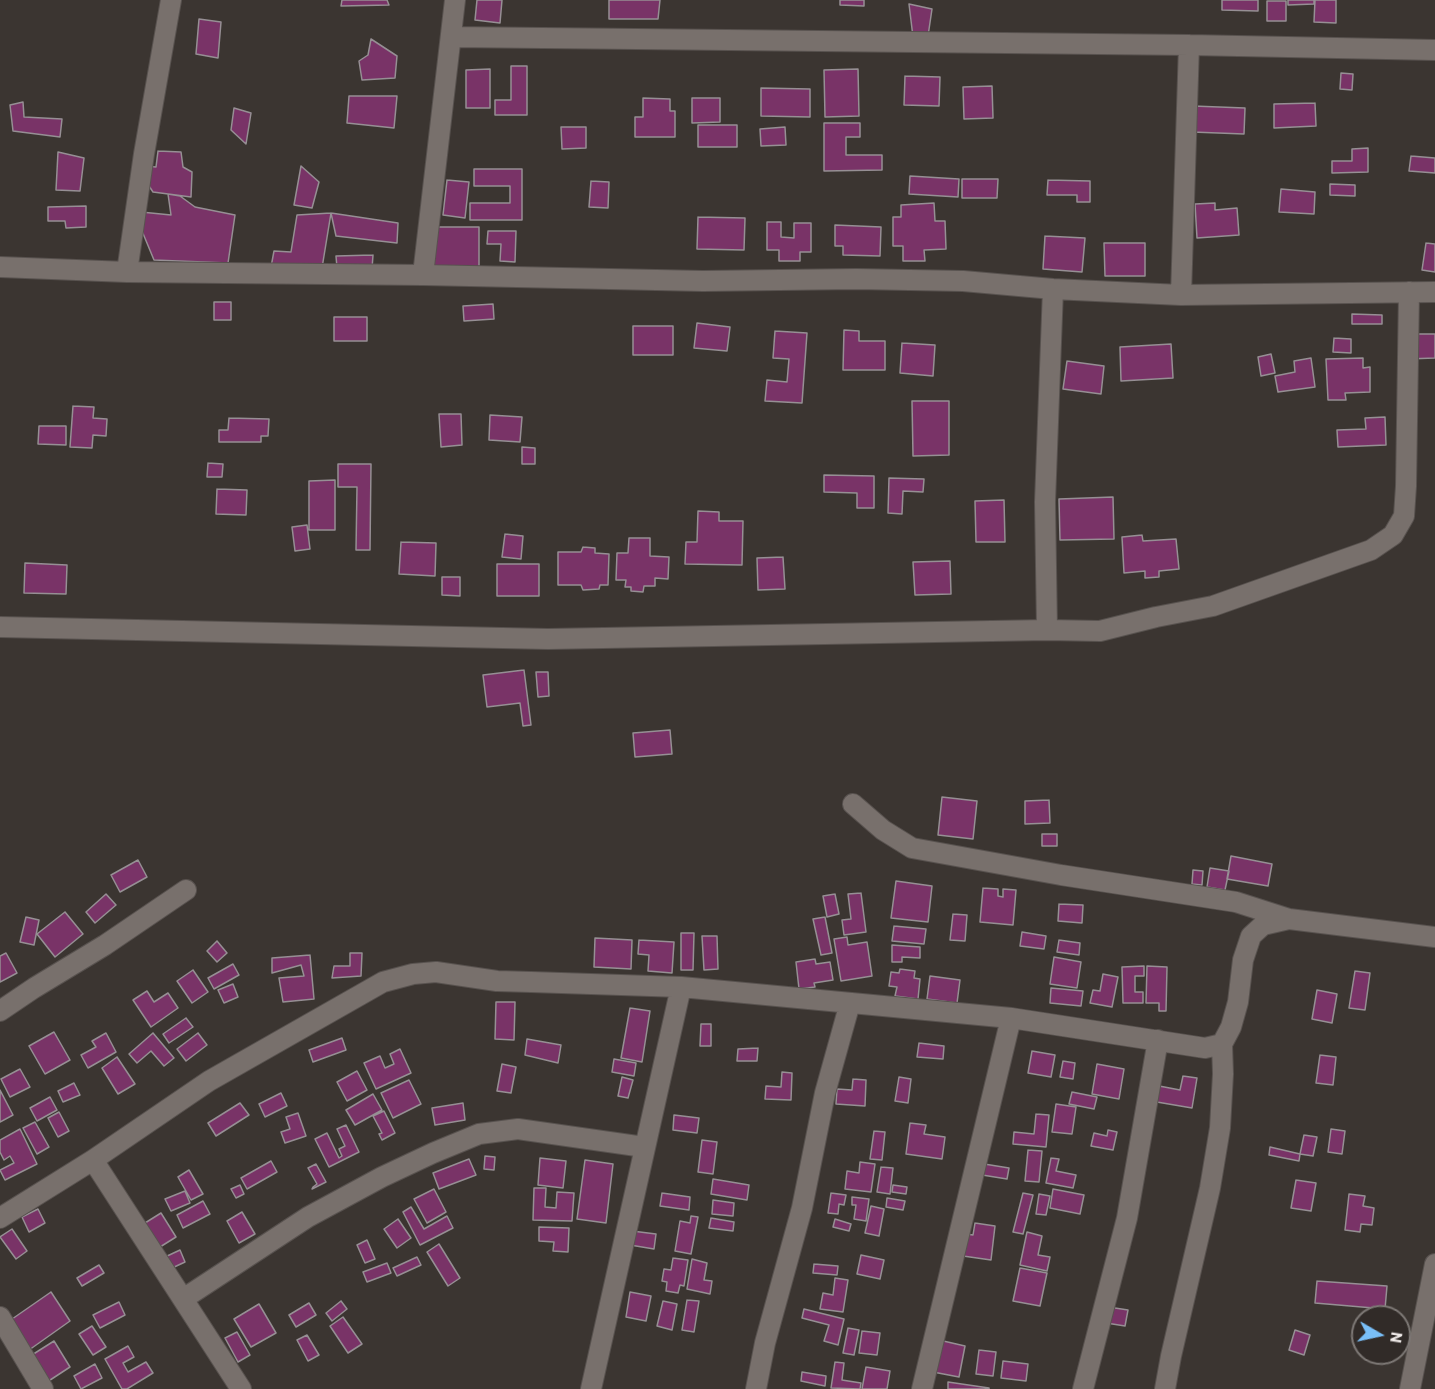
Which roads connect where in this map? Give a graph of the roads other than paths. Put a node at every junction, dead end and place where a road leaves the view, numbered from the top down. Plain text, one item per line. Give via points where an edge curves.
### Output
1 (171, 0) edge
2 (455, 0) edge
3 (451, 37) junction
4 (1189, 45) junction
5 (1435, 50) edge
6 (0, 267) edge
7 (127, 272) junction
8 (423, 275) junction
9 (1053, 290) junction
10 (1409, 292) junction
11 (1435, 292) edge
12 (1181, 295) junction
13 (0, 627) edge
14 (1047, 630) junction
15 (853, 804) dead end
16 (186, 890) dead end
17 (1289, 919) junction
18 (1435, 937) edge
19 (681, 987) junction
20 (850, 1004) junction
21 (0, 1011) edge
22 (1011, 1018) junction
23 (1158, 1040) junction
24 (1222, 1044) junction
25 (644, 1147) junction
26 (93, 1160) junction
27 (0, 1218) edge
28 (1435, 1264) edge
29 (183, 1299) junction
30 (0, 1317) edge
31 (43, 1389) edge
32 (240, 1389) edge
33 (591, 1389) edge
34 (756, 1389) edge
35 (922, 1389) edge
36 (1083, 1389) edge
37 (1165, 1389) edge
38 (1410, 1389) edge

1 - 7 street
2 - 3 street
3 - 4 street
3 - 8 street
4 - 5 street
4 - 12 street
6 - 7 street
7 - 8 street
8 - 9 street via 951,281
9 - 12 street
9 - 14 street via 1045,502
10 - 11 street
10 - 12 street
10 - 14 street via 1406,486 1404,516 1393,535 1371,550 1213,606 1100,631
13 - 14 street via 548,639
15 - 17 street via 912,848 1236,902
16 - 21 street
17 - 18 street
17 - 24 street via 1263,925 1251,936 1243,960 1238,1002
19 - 20 street
19 - 25 street
19 - 26 street via 497,981 436,972 383,982 209,1081
20 - 22 street
20 - 34 street via 825,1093 802,1208
22 - 23 street
22 - 35 street
23 - 24 street via 1205,1048
23 - 36 street via 1127,1218
24 - 37 street via 1220,1128 1212,1178
25 - 29 street via 518,1129 479,1134 392,1172 308,1216
25 - 33 street
26 - 27 street
26 - 29 street
28 - 38 street
29 - 32 street
30 - 31 street

